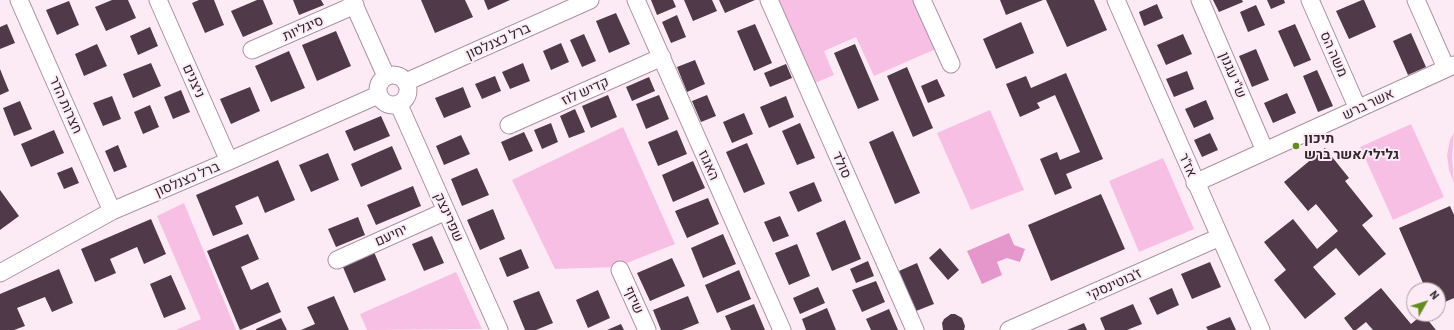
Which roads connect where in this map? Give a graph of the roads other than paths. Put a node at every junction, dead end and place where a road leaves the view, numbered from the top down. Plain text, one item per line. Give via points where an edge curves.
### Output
1 (19, 0) edge
2 (158, 0) edge
3 (590, 0) edge
4 (636, 0) edge
5 (769, 0) edge
6 (922, 0) edge
7 (1116, 0) edge
8 (1200, 0) edge
9 (1310, 0) edge
10 (1416, 0) edge
11 (353, 3) edge
12 (252, 50) dead end
13 (662, 57) junction
14 (951, 64) dead end
15 (1450, 66) edge
16 (386, 76) junction
17 (406, 82) junction
18 (378, 95) junction
19 (399, 104) junction
20 (1358, 109) junction
21 (509, 125) dead end
22 (1265, 151) junction
23 (229, 161) junction
24 (1195, 183) junction
25 (112, 210) junction
26 (446, 211) junction
27 (1220, 237) junction
28 (337, 260) dead end
29 (620, 270) dead end
30 (0, 273) edge
31 (498, 330) edge
32 (647, 330) edge
33 (782, 330) edge
34 (914, 330) edge
35 (1009, 330) edge
36 (1261, 330) edge

1 - 25 street, חצרות הדר
2 - 23 street, ניצנים
3 - 17 street, ברל כצנלסון
4 - 13 street, האגוז
5 - 34 street, סולד
6 - 14 street
7 - 24 street, אז"ר
8 - 22 street, ש"י עגנון
9 - 20 street, משה הס
10 - 15 street
11 - 12 street, סיגליות
11 - 16 street
13 - 21 street, קדיש לוז
13 - 33 street, האגוז
15 - 20 street, אשר ברש
16 - 17 street via 398,75
16 - 18 street via 378,84
17 - 19 street via 408,92
18 - 19 street via 384,103
18 - 23 street, ברל כצנלסון
19 - 26 street, שפרינצק
20 - 22 street, אשר ברש
22 - 24 street, אשר ברש
23 - 25 street, ברל כצנלסון
24 - 27 street, אז"ר
25 - 30 street, ברל כצנלסון
26 - 28 street, יחיעם
26 - 31 street, שפרינצק
27 - 35 street, ז'בוטינסקי
27 - 36 street, אז"ר
29 - 32 street, שיזף

